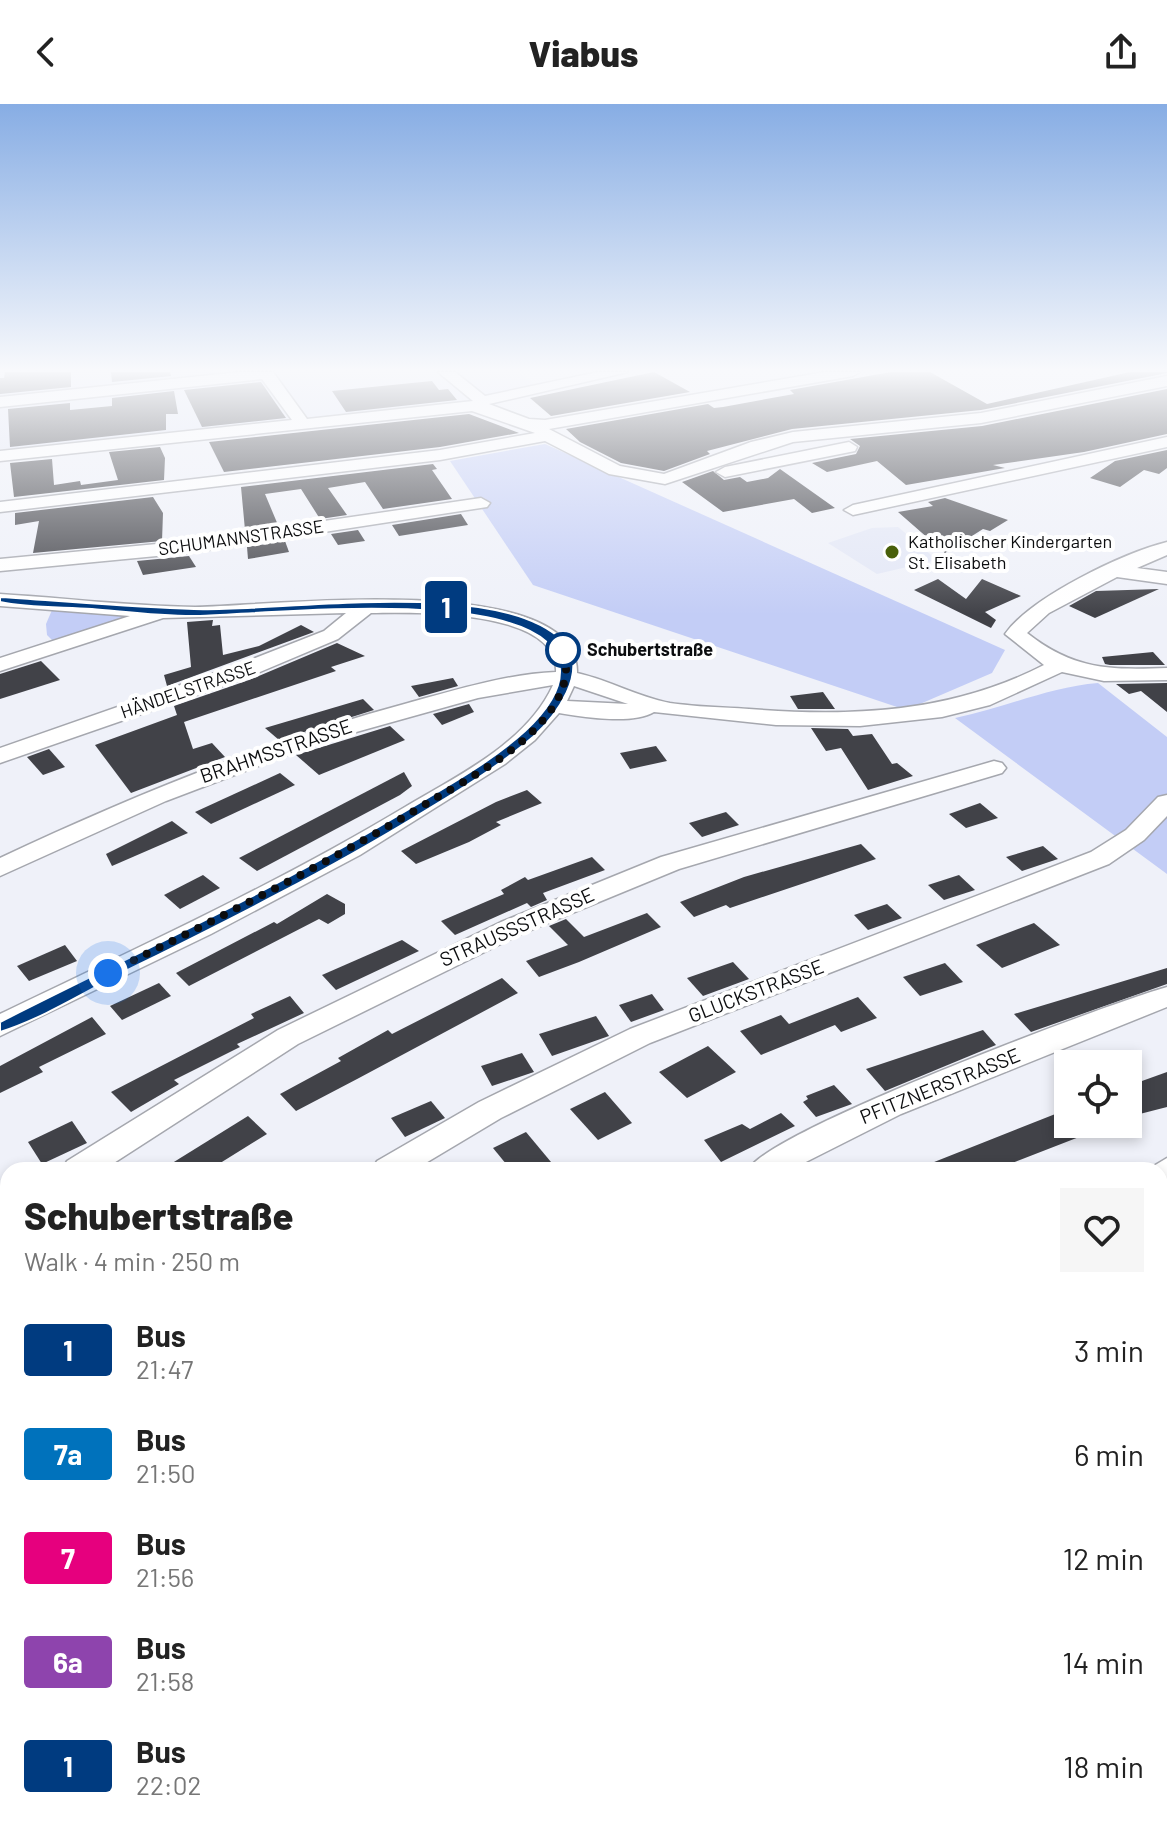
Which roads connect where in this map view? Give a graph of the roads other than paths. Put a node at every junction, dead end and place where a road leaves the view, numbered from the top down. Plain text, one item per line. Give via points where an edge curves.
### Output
1 (29, 453) edge
2 (449, 453) edge
3 (583, 453) edge
4 (816, 453) edge
5 (1117, 453) edge
6 (0, 456) edge
7 (481, 503) dead end
8 (0, 507) edge
9 (853, 510) dead end
10 (1167, 548) edge
11 (0, 565) edge
12 (1120, 572) junction
13 (1167, 578) edge
14 (0, 600) edge
15 (367, 606) junction
16 (168, 611) junction
17 (0, 665) edge
18 (1058, 666) junction
19 (1167, 674) edge
20 (566, 678) junction
21 (553, 706) junction
22 (665, 708) junction
23 (0, 756) edge
24 (994, 768) dead end
25 (1167, 802) edge
26 (0, 868) edge
27 (1167, 997) edge
28 (0, 1026) edge
29 (91, 1162) edge
30 (402, 1162) edge
31 (777, 1162) edge

1 - 6 street
2 - 8 street
3 - 4 street via 615,470 682,481
5 - 9 street
7 - 11 street, SCHUMANNSTRASSE via 188,547
10 - 12 street
12 - 13 street
12 - 18 street via 1049,603 1023,621 1015,634
14 - 16 street
15 - 16 street
15 - 20 street via 503,615 560,644
15 - 23 street, HÄNDELSTRASSE via 331,635
16 - 17 street
18 - 19 street via 1087,674
18 - 22 street via 1008,693 916,716 789,719
20 - 21 street
20 - 22 street
20 - 26 street, BRAHMSSTRASSE via 473,693 324,732 212,771
21 - 22 street via 597,712
21 - 28 street via 500,757 362,843
24 - 29 street, STRAUSSSTRASSE via 670,863 511,928 288,1037
25 - 30 street, GLUCKSTRASSE via 1135,835 1100,858 640,1036 490,1110
27 - 31 street, PFITZNERSTRASSE via 871,1113

